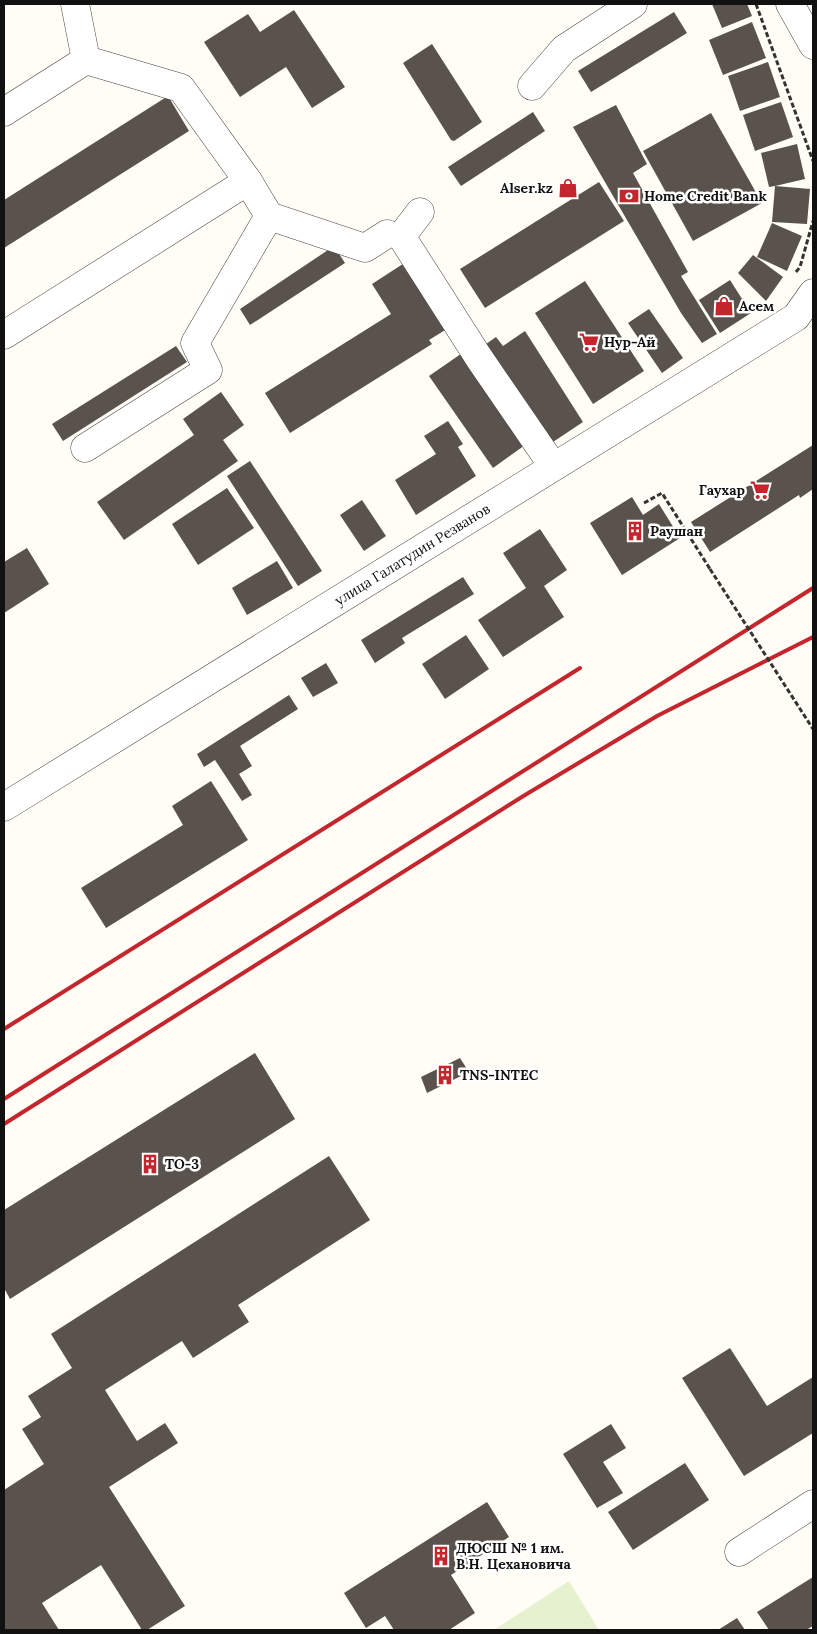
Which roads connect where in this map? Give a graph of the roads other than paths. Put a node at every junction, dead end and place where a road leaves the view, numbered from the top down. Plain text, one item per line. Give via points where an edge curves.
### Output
1 (75, 4) edge
2 (633, 4) edge
3 (790, 4) edge
4 (813, 45) edge
5 (86, 60) junction
6 (532, 86) dead end
7 (4, 112) edge
8 (248, 181) junction
9 (420, 212) dead end
10 (268, 216) junction
11 (387, 234) dead end
12 (813, 293) edge
13 (804, 314) edge
14 (4, 335) edge
15 (85, 448) dead end
16 (553, 466) junction
17 (4, 808) edge
18 (813, 1504) edge
19 (739, 1552) dead end

1 - 5 street
2 - 6 street via 564,49
3 - 4 street
5 - 7 street
5 - 8 street via 181,88
8 - 10 street
8 - 14 street
9 - 16 street via 403,239
10 - 11 street via 365,248
10 - 15 street via 195,343 208,370
12 - 13 street, улица Галатудин Резванов
13 - 16 street, улица Галатудин Резванов
16 - 17 street, улица Галатудин Резванов
18 - 19 street

